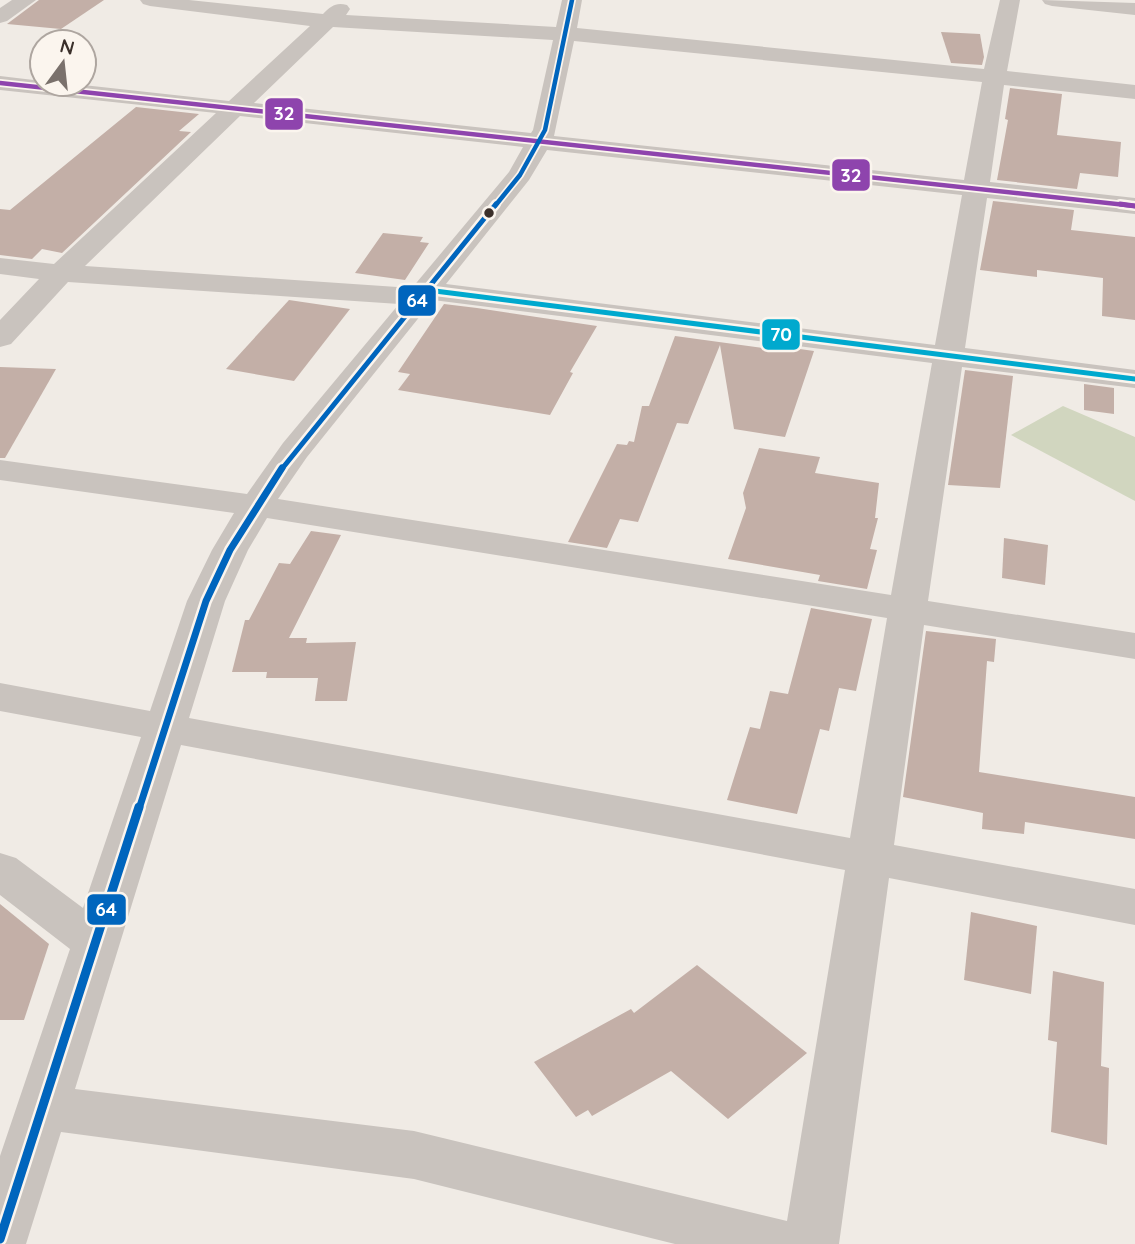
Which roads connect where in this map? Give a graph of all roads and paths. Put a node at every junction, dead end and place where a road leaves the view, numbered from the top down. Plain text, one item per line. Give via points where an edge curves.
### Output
1 (26, 0) edge
2 (149, 0) edge
3 (349, 0) edge
4 (1010, 0) edge
5 (1052, 0) edge
6 (1135, 9) edge
7 (0, 17) edge
8 (568, 17) edge
9 (327, 20) junction
10 (995, 77) junction
11 (0, 83) edge
12 (1135, 92) edge
13 (233, 109) junction
14 (539, 141) junction
15 (977, 189) junction
16 (1135, 206) edge
17 (0, 265) edge
18 (61, 274) junction
19 (424, 293) junction
20 (0, 338) edge
21 (948, 356) junction
22 (1135, 379) edge
23 (0, 470) edge
24 (256, 506) junction
25 (907, 611) junction
26 (1135, 646) edge
27 (0, 697) edge
28 (165, 727) junction
29 (869, 858) junction
30 (0, 870) edge
31 (1135, 906) edge
32 (95, 943) junction
33 (43, 1107) junction
34 (0, 1240) edge
35 (779, 1244) edge
36 (811, 1244) edge

1 - 7 street
2 - 9 street
3 - 9 street
4 - 10 street
5 - 6 street
8 - 9 street
8 - 10 street
8 - 14 street
9 - 13 street
10 - 12 street
10 - 15 street
11 - 13 street
13 - 14 street
13 - 18 street
14 - 15 street
14 - 19 street via 520,175
15 - 16 street
15 - 21 street
17 - 18 street
18 - 19 street
18 - 20 street
19 - 21 street
19 - 24 street via 295,450
21 - 22 street
21 - 25 street
23 - 24 street
24 - 25 street
24 - 28 street via 206,601
25 - 26 street
25 - 29 street
27 - 28 street
28 - 29 street
28 - 32 street
29 - 31 street
29 - 36 street
30 - 32 street
32 - 33 street
33 - 34 street
33 - 35 street via 414,1155

